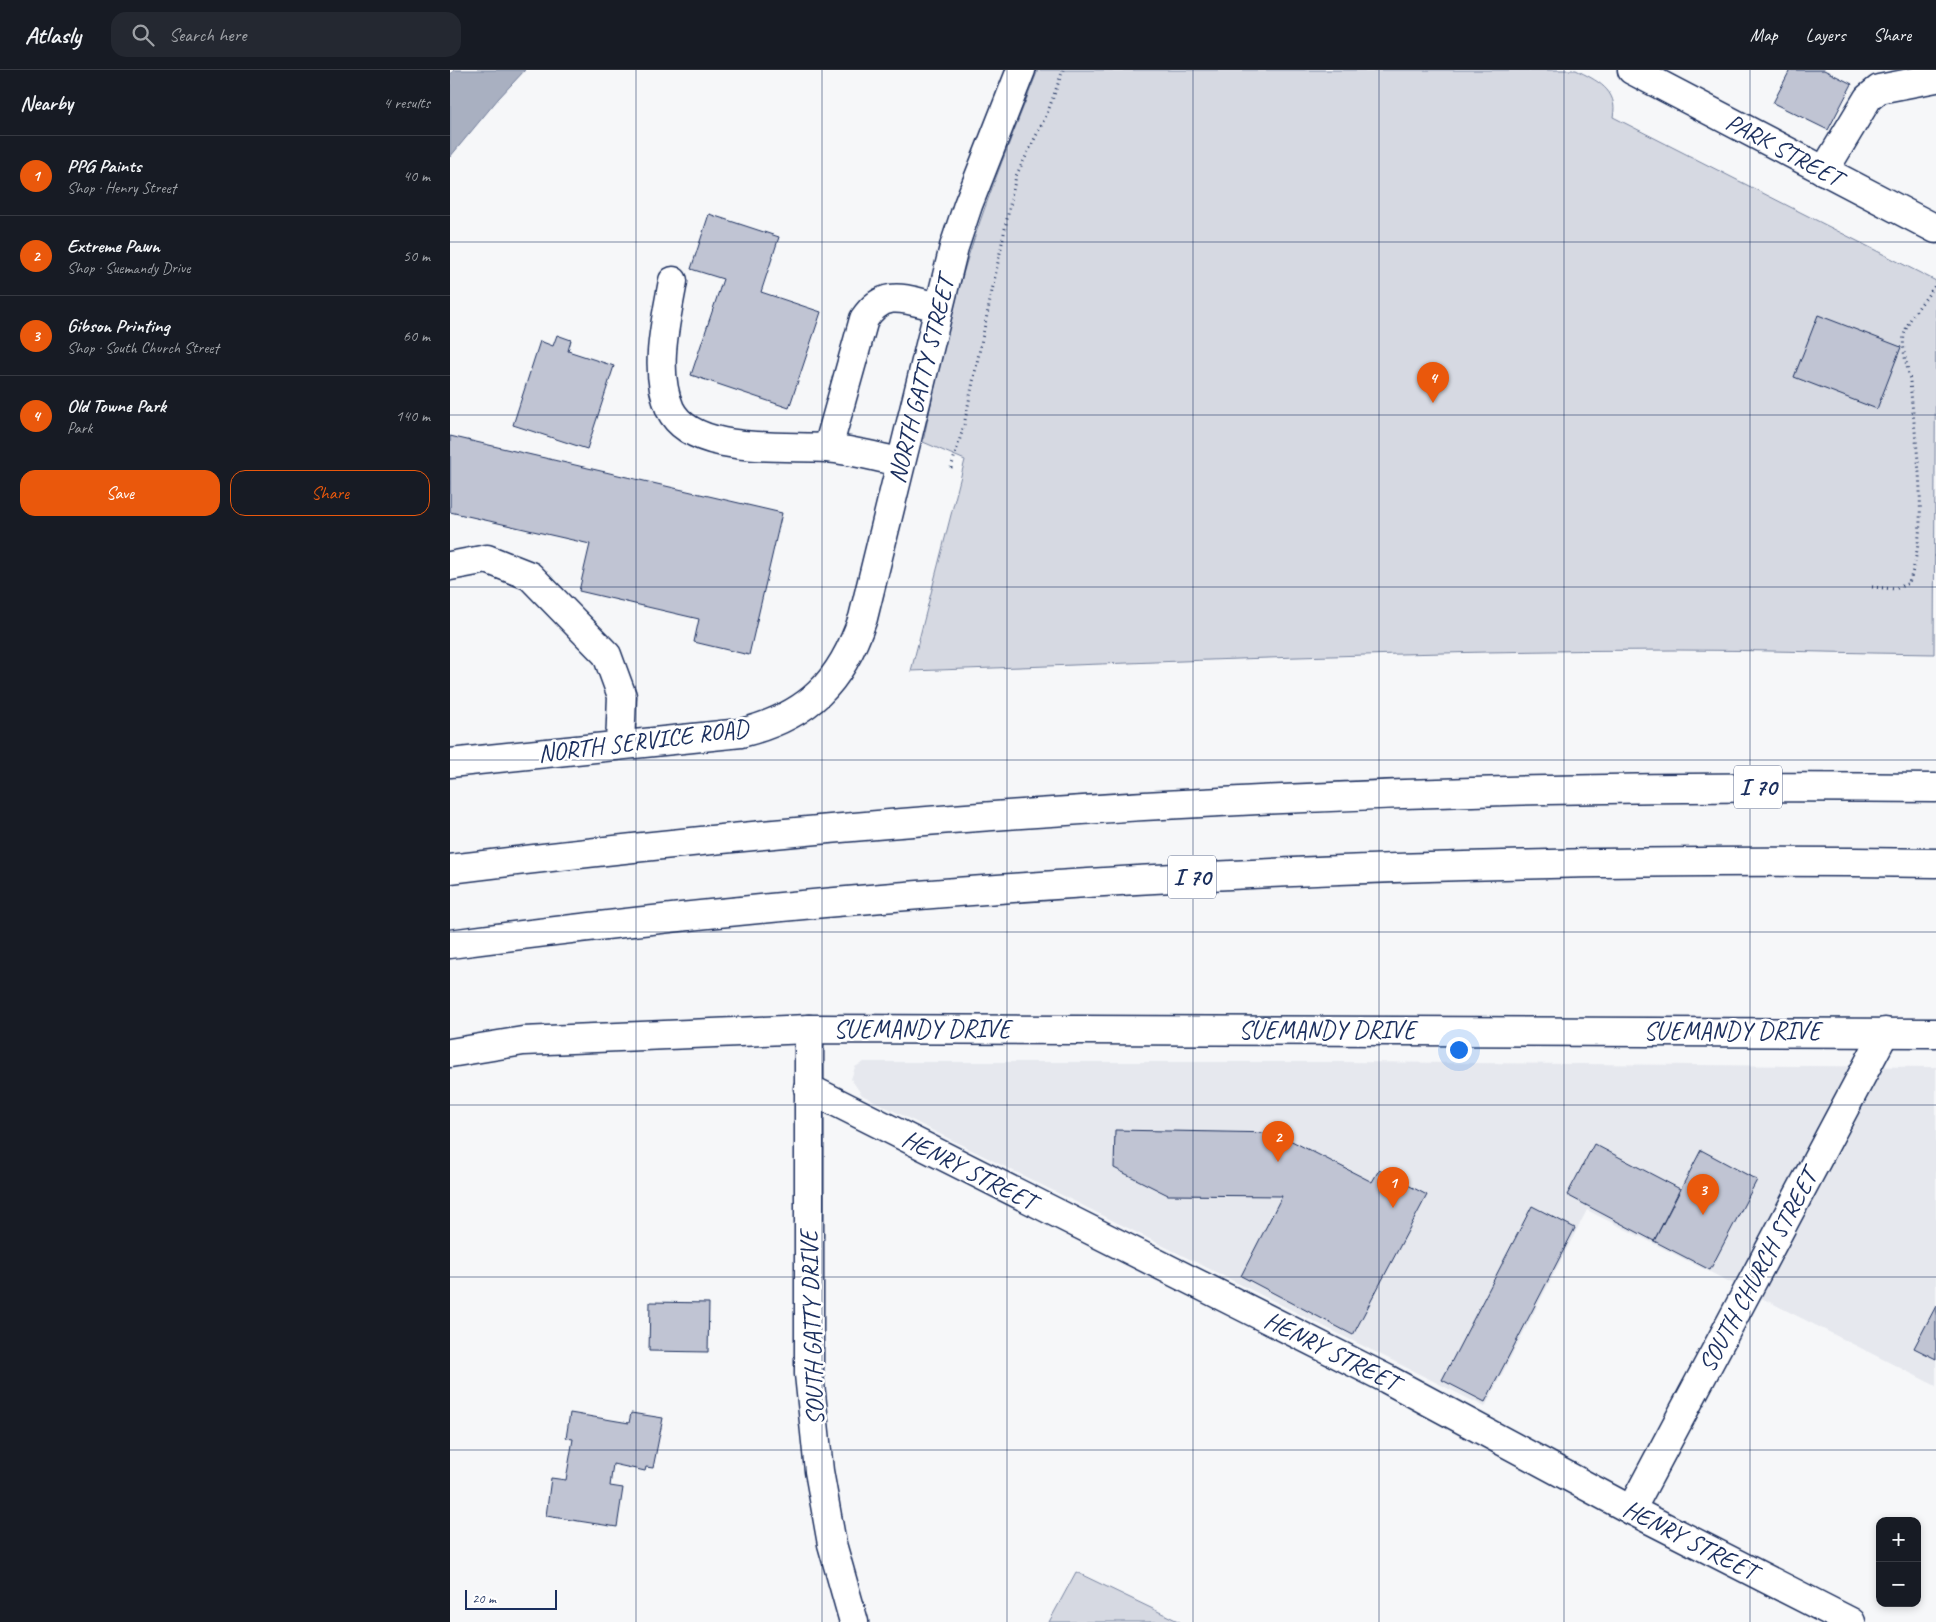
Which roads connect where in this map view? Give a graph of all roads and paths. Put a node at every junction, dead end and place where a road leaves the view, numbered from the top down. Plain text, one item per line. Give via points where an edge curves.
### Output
1 (1021, 70) edge
2 (1063, 70) edge
3 (1632, 70) edge
4 (1936, 78) edge
5 (1824, 171) junction
6 (1936, 229) edge
7 (673, 282) dead end
8 (1936, 284) edge
9 (938, 307) junction
10 (828, 448) junction
11 (900, 462) junction
12 (951, 468) dead end
13 (450, 566) edge
14 (1872, 586) dead end
15 (825, 689) joint
16 (620, 746) junction
17 (450, 763) edge
18 (1936, 788) edge
19 (1936, 864) edge
20 (450, 869) edge
21 (450, 944) edge
22 (809, 1029) junction
23 (1885, 1032) junction
24 (1936, 1033) edge
25 (450, 1053) edge
26 (808, 1088) junction
27 (1631, 1510) junction
28 (854, 1622) edge
29 (1851, 1622) edge

1 - 9 main road, NORTH GATTY STREET via 968,205
2 - 12 path via 1047,114 1016,176 964,424
3 - 5 main road, PARK STREET
4 - 5 main road via 1879,89 1868,98
5 - 6 main road, PARK STREET
7 - 10 main road via 664,334 662,376 671,410 688,429 714,442
8 - 14 path via 1905,330 1903,342 1920,481 1915,566 1909,583 1895,589
9 - 10 main road via 897,298 883,300 872,307 864,319
9 - 11 main road, NORTH GATTY STREET
10 - 11 main road
11 - 15 main road, NORTH GATTY STREET via 860,625 845,662
13 - 16 main road via 487,559 530,576 607,655 622,696
15 - 16 main road, NORTH SERVICE ROAD via 790,716 768,726 741,733
16 - 17 main road, NORTH SERVICE ROAD
18 - 20 main road, I 70 via 1580,788 1210,802 892,823 704,840
19 - 21 main road, I 70 via 1668,862 1491,865 1154,879 817,904
22 - 23 main road, SUEMANDY DRIVE
22 - 25 main road, SUEMANDY DRIVE via 523,1041
22 - 26 main road, SOUTH GATTY DRIVE
23 - 24 main road, SUEMANDY DRIVE
23 - 27 main road, SOUTH CHURCH STREET
26 - 27 main road, HENRY STREET via 1387,1379
26 - 28 main road, SOUTH GATTY DRIVE via 809,1374 819,1471 832,1544
27 - 29 main road, HENRY STREET

